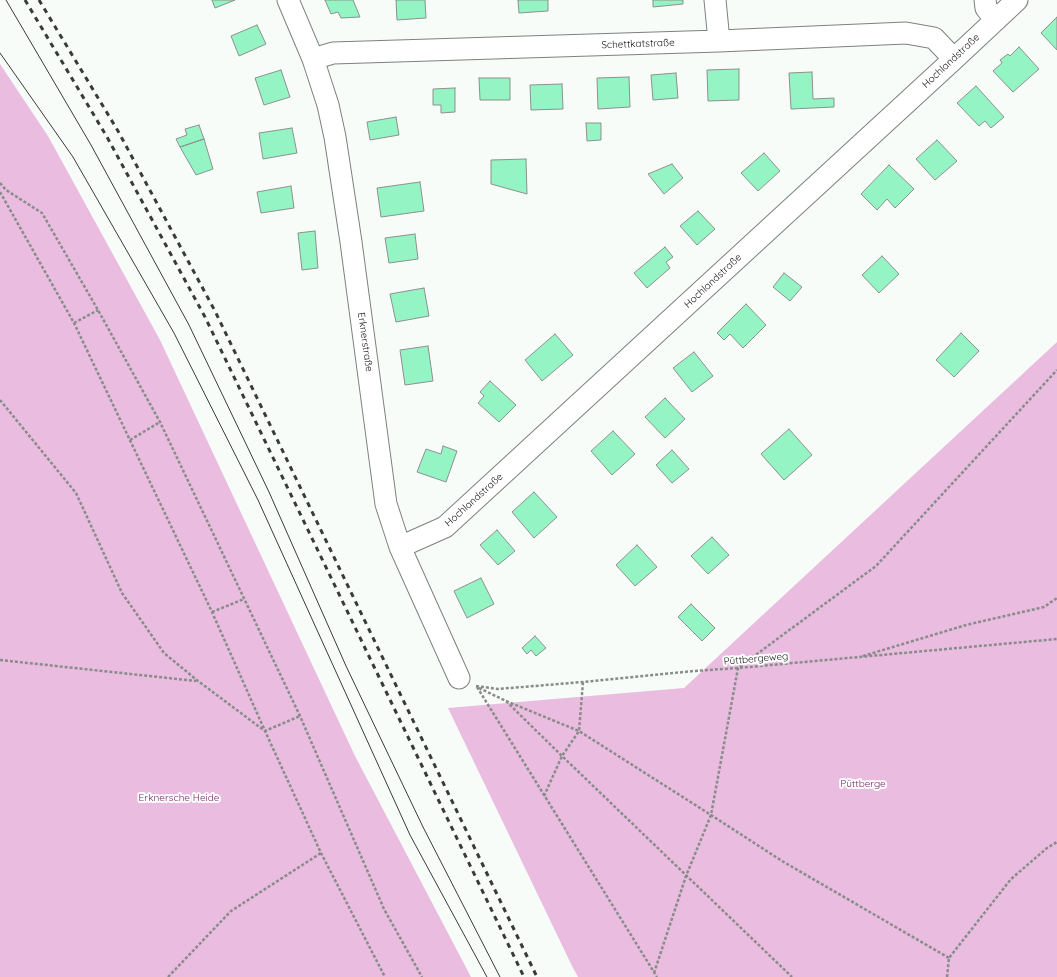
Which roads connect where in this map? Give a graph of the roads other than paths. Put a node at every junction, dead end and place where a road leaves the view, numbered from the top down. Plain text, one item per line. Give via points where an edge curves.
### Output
1 (288, 0) edge
2 (715, 0) edge
3 (985, 0) edge
4 (1017, 0) edge
5 (995, 19) junction
6 (719, 41) junction
7 (313, 59) junction
8 (954, 59) junction
9 (400, 547) junction
10 (468, 682) road end

1 - 7 street, Erknerstraße
2 - 6 street
3 - 5 street via 986,8
4 - 5 street, Hochlandstraße
5 - 8 street, Hochlandstraße
6 - 7 street, Schettkatstraße via 333,53
6 - 8 street, Schettkatstraße via 906,33 934,38
7 - 9 street, Erknerstraße via 335,137 386,504
8 - 9 street, Hochlandstraße via 445,527
9 - 10 street, Erknerstraße

